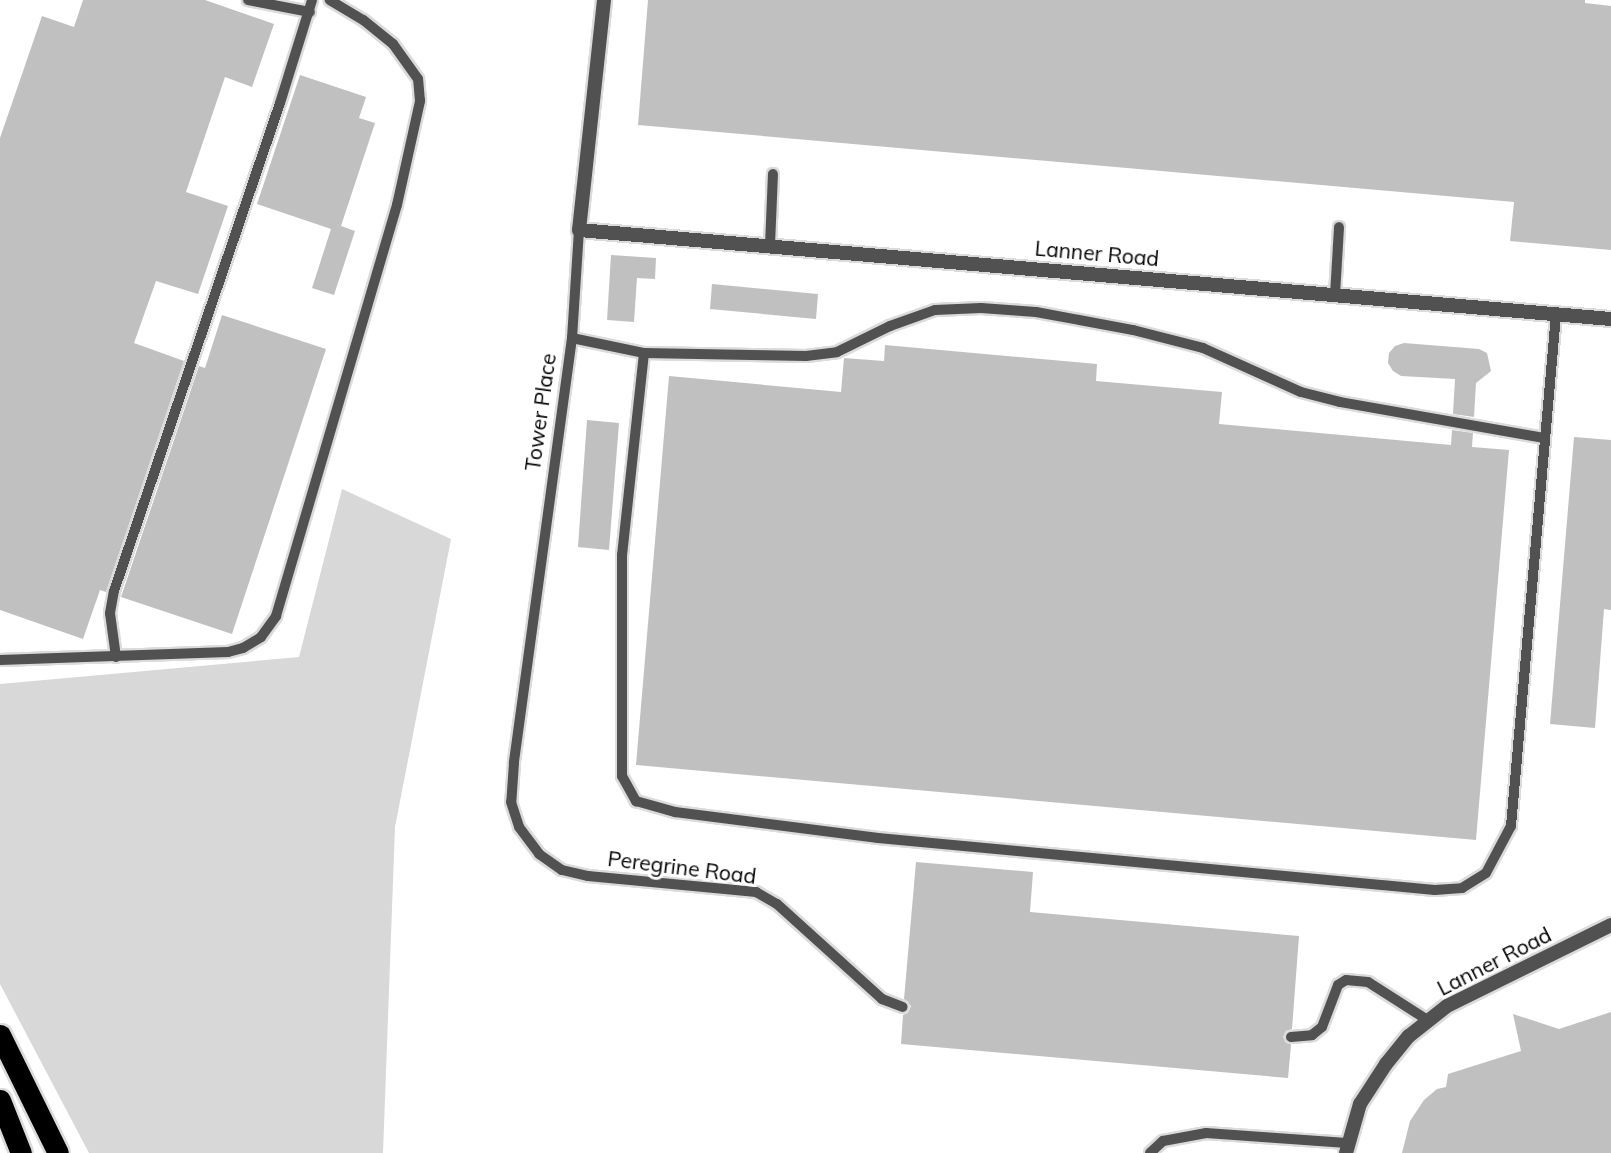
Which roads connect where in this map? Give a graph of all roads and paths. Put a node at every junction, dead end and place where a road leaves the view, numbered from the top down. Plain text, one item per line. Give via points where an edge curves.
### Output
1 (248, 0) edge
2 (330, 0) edge
3 (604, 0) edge
4 (311, 6) edge
5 (773, 174) dead end
6 (1339, 227) dead end
7 (579, 230) junction
8 (770, 245) junction
9 (1335, 295) junction
10 (1556, 315) junction
11 (1611, 319) edge
12 (572, 338) junction
13 (643, 353) junction
14 (1545, 438) junction
15 (116, 657) junction
16 (0, 660) edge
17 (519, 827) joint
18 (1611, 925) edge
19 (904, 1007) dead end
20 (1429, 1021) junction
21 (0, 1035) edge
22 (1292, 1037) dead end
23 (0, 1100) edge
24 (1346, 1148) edge
25 (21, 1153) edge
26 (58, 1153) edge
27 (1150, 1153) edge

1 - 4 lane
2 - 15 lane via 393,44 418,79 420,101 397,205 276,616 261,637 228,652
3 - 7 street, Tower Place
4 - 15 lane via 114,591 110,613
5 - 8 lane
6 - 9 lane
7 - 8 street, Lanner Road
7 - 12 lane, Tower Place
8 - 9 street, Lanner Road
9 - 10 street, Lanner Road
10 - 11 street, Lanner Road
10 - 14 lane
12 - 13 lane
12 - 17 lane, Tower Place via 514,763 511,802
13 - 14 lane via 806,356 837,352 935,310 1035,312 1203,348 1301,392 1340,402
13 - 14 lane via 622,555 621,747 622,776 628,790 636,801 675,812 933,844 1435,890 1462,888 1486,873 1511,827
15 - 16 lane
17 - 19 lane, Peregrine Road via 539,854 562,870 756,892 777,904 882,999
18 - 20 street, Lanner Road via 1447,1006
20 - 22 lane via 1368,982 1346,980 1333,996 1322,1027 1312,1035
20 - 24 street, Lanner Road via 1386,1063 1360,1104
21 - 26 highway
23 - 25 highway
24 - 27 lane via 1206,1133 1163,1142

